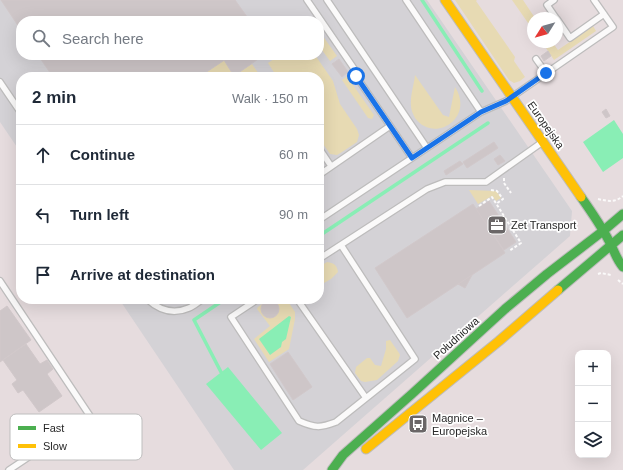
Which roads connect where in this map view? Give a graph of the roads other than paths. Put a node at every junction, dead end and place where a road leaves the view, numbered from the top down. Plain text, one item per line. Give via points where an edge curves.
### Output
1 (307, 0) edge
2 (328, 0) edge
3 (406, 0) edge
4 (445, 0) edge
5 (554, 0) edge
6 (594, 0) edge
7 (552, 12) edge
8 (604, 14) junction
9 (318, 16) edge
10 (324, 25) edge
11 (563, 28) edge
12 (536, 59) dead end
13 (546, 73) junction
14 (0, 82) edge
15 (512, 98) junction
16 (16, 106) edge
17 (481, 112) junction
18 (390, 126) junction
19 (542, 142) junction
20 (427, 148) junction
21 (324, 156) edge
22 (412, 158) junction
23 (331, 166) junction
24 (324, 171) edge
25 (623, 214) edge
26 (324, 217) edge
27 (603, 231) junction
28 (623, 235) edge
29 (341, 245) junction
30 (611, 245) junction
31 (324, 256) edge
32 (623, 267) edge
33 (0, 281) edge
34 (153, 304) edge
35 (195, 304) edge
36 (250, 304) edge
37 (300, 304) edge
38 (366, 398) junction
39 (89, 414) edge
40 (360, 453) dead end
41 (24, 460) edge
42 (349, 463) dead end
43 (9, 470) edge
44 (332, 470) edge
45 (335, 470) edge

1 - 9 lane
2 - 20 lane
3 - 17 lane
4 - 15 main road, Europejska
5 - 7 lane via 547,5
6 - 8 lane
8 - 11 lane via 570,38
8 - 13 lane via 613,27
10 - 18 lane
12 - 13 lane
13 - 15 lane
14 - 16 lane
15 - 17 lane
15 - 19 main road, Europejska
17 - 20 lane
18 - 22 lane
18 - 23 lane
19 - 27 main road, Europejska
19 - 29 lane via 486,182 445,182 427,188
20 - 22 lane
21 - 23 lane
22 - 26 lane
23 - 24 lane
25 - 27 main road, Południowa
27 - 30 main road, Europejska
27 - 44 main road, Południowa via 505,309 343,455
28 - 30 main road
29 - 31 lane
29 - 38 lane via 414,359
30 - 32 main road, Europejska
30 - 40 main road via 499,341
33 - 39 lane
34 - 35 lane via 166,311 178,311
36 - 38 lane via 231,317 299,421 315,427 326,426 336,422
37 - 38 lane
41 - 43 lane
42 - 45 main road

